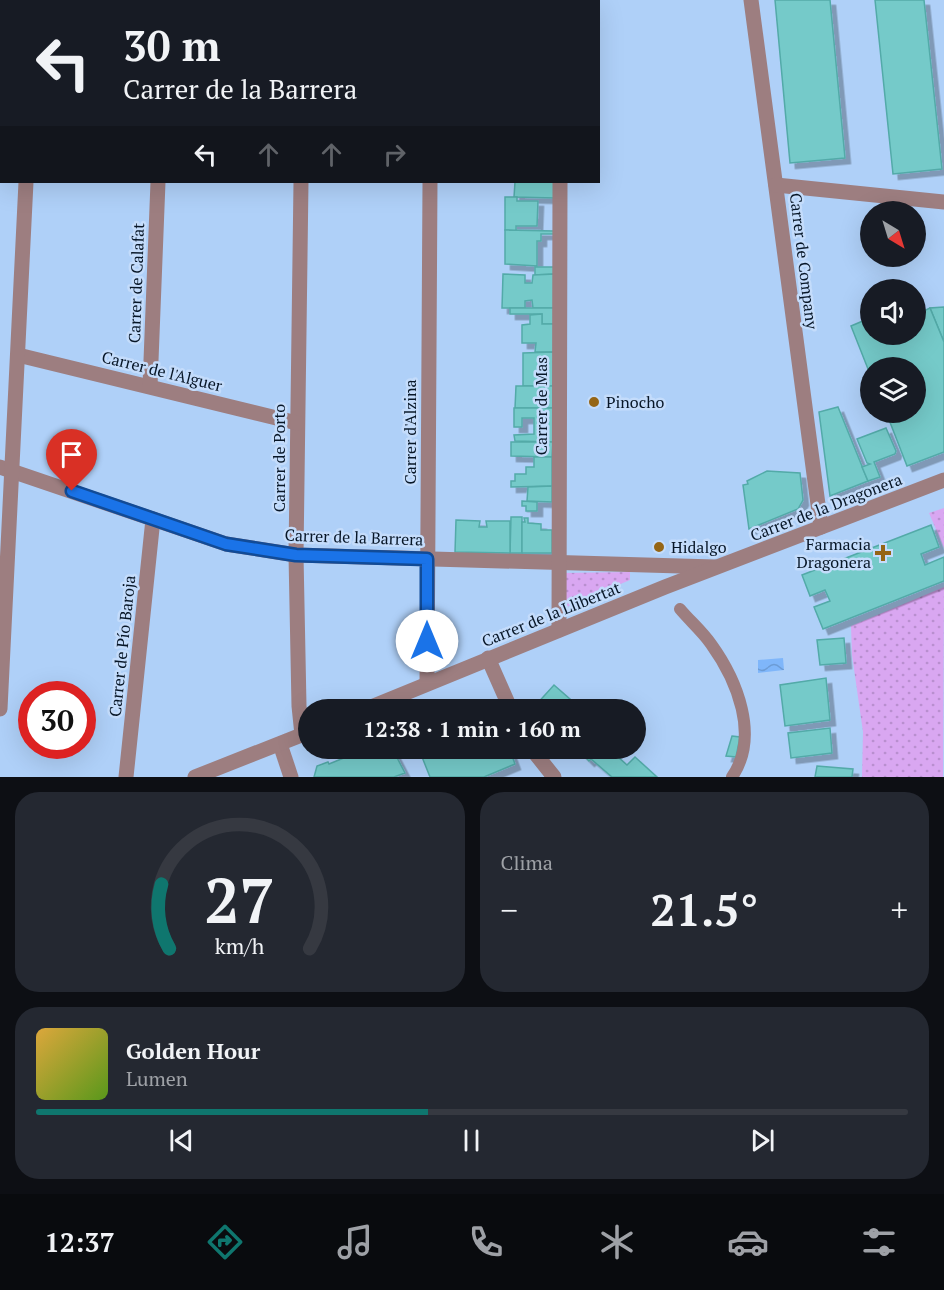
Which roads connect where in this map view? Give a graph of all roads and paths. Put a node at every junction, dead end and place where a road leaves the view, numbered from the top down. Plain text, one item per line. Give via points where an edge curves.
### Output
1 (751, 0) edge
2 (26, 183) edge
3 (158, 183) edge
4 (300, 183) edge
5 (429, 183) edge
6 (560, 183) edge
7 (777, 185) junction
8 (944, 202) edge
9 (18, 355) junction
10 (150, 386) junction
11 (297, 423) junction
12 (6, 469) edge
13 (944, 480) edge
14 (153, 519) junction
15 (821, 527) junction
16 (296, 555) junction
17 (427, 559) junction
18 (559, 562) junction
19 (720, 567) junction
20 (680, 609) dead end
21 (559, 630) junction
22 (488, 658) junction
23 (1, 672) edge
24 (427, 683) junction
25 (299, 699) edge
26 (390, 699) edge
27 (506, 699) edge
28 (0, 709) edge
29 (298, 737) edge
30 (280, 744) junction
31 (540, 759) edge
32 (126, 777) edge
33 (195, 777) edge
34 (291, 777) edge
35 (554, 777) edge
36 (732, 777) edge

1 - 7 street, Carrer de Company
2 - 9 street
3 - 10 street, Carrer de Calafat
4 - 11 street, Carrer de Porto
5 - 17 street, Carrer d'Alzina
6 - 18 street, Carrer de Mas
7 - 8 street
7 - 15 street, Carrer de Company
9 - 10 street, Carrer de l'Alguer
9 - 12 street
10 - 11 street, Carrer de l'Alguer
11 - 16 street, Carrer de Porto
12 - 14 street, Carrer de la Barrera
12 - 23 street
13 - 15 street, Carrer de la Dragonera
14 - 16 street, Carrer de la Barrera via 226,544
14 - 32 street, Carrer de Pío Baroja
15 - 19 street, Carrer de la Dragonera
16 - 17 street, Carrer de la Barrera
16 - 25 street, Carrer de Porto
17 - 18 street, Carrer de la Barrera
17 - 24 street, Carrer d'Alzina
18 - 19 street, Carrer de la Barrera
18 - 21 street, Carrer de Mas
19 - 21 street, Carrer de la Llibertat
20 - 36 street via 729,672 740,702 745,737
21 - 22 street, Carrer de la Llibertat
22 - 24 street, Carrer de la Llibertat
22 - 27 street
23 - 28 street
24 - 26 street, Carrer de la Llibertat
29 - 30 street
30 - 33 street
30 - 34 street
31 - 35 street

